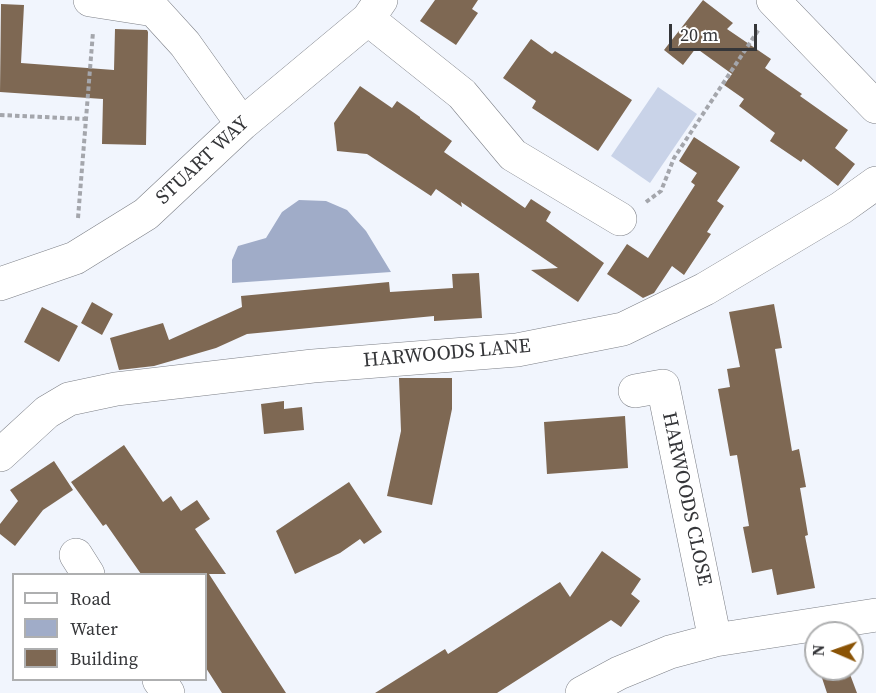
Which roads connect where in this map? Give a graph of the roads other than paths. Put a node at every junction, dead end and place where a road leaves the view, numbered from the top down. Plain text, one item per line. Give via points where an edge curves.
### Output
1 (776, 1) edge
2 (108, 2) edge
3 (375, 10) edge
4 (876, 107) edge
5 (242, 124) junction
6 (876, 183) edge
7 (620, 219) road end
8 (0, 284) edge
9 (635, 391) dead end
10 (0, 455) edge
11 (876, 615) edge
12 (715, 640) junction
13 (582, 693) edge

1 - 4 street
2 - 5 street via 154,10 185,44
3 - 5 street, STUART WAY
3 - 7 street via 462,94 513,155
5 - 8 street, STUART WAY via 146,214 75,258
6 - 10 street, HARWOODS LANE via 705,289 622,329 517,350 313,366 116,389 69,399 47,412
9 - 12 street, HARWOODS CLOSE via 663,386
11 - 12 street
12 - 13 street via 670,652

